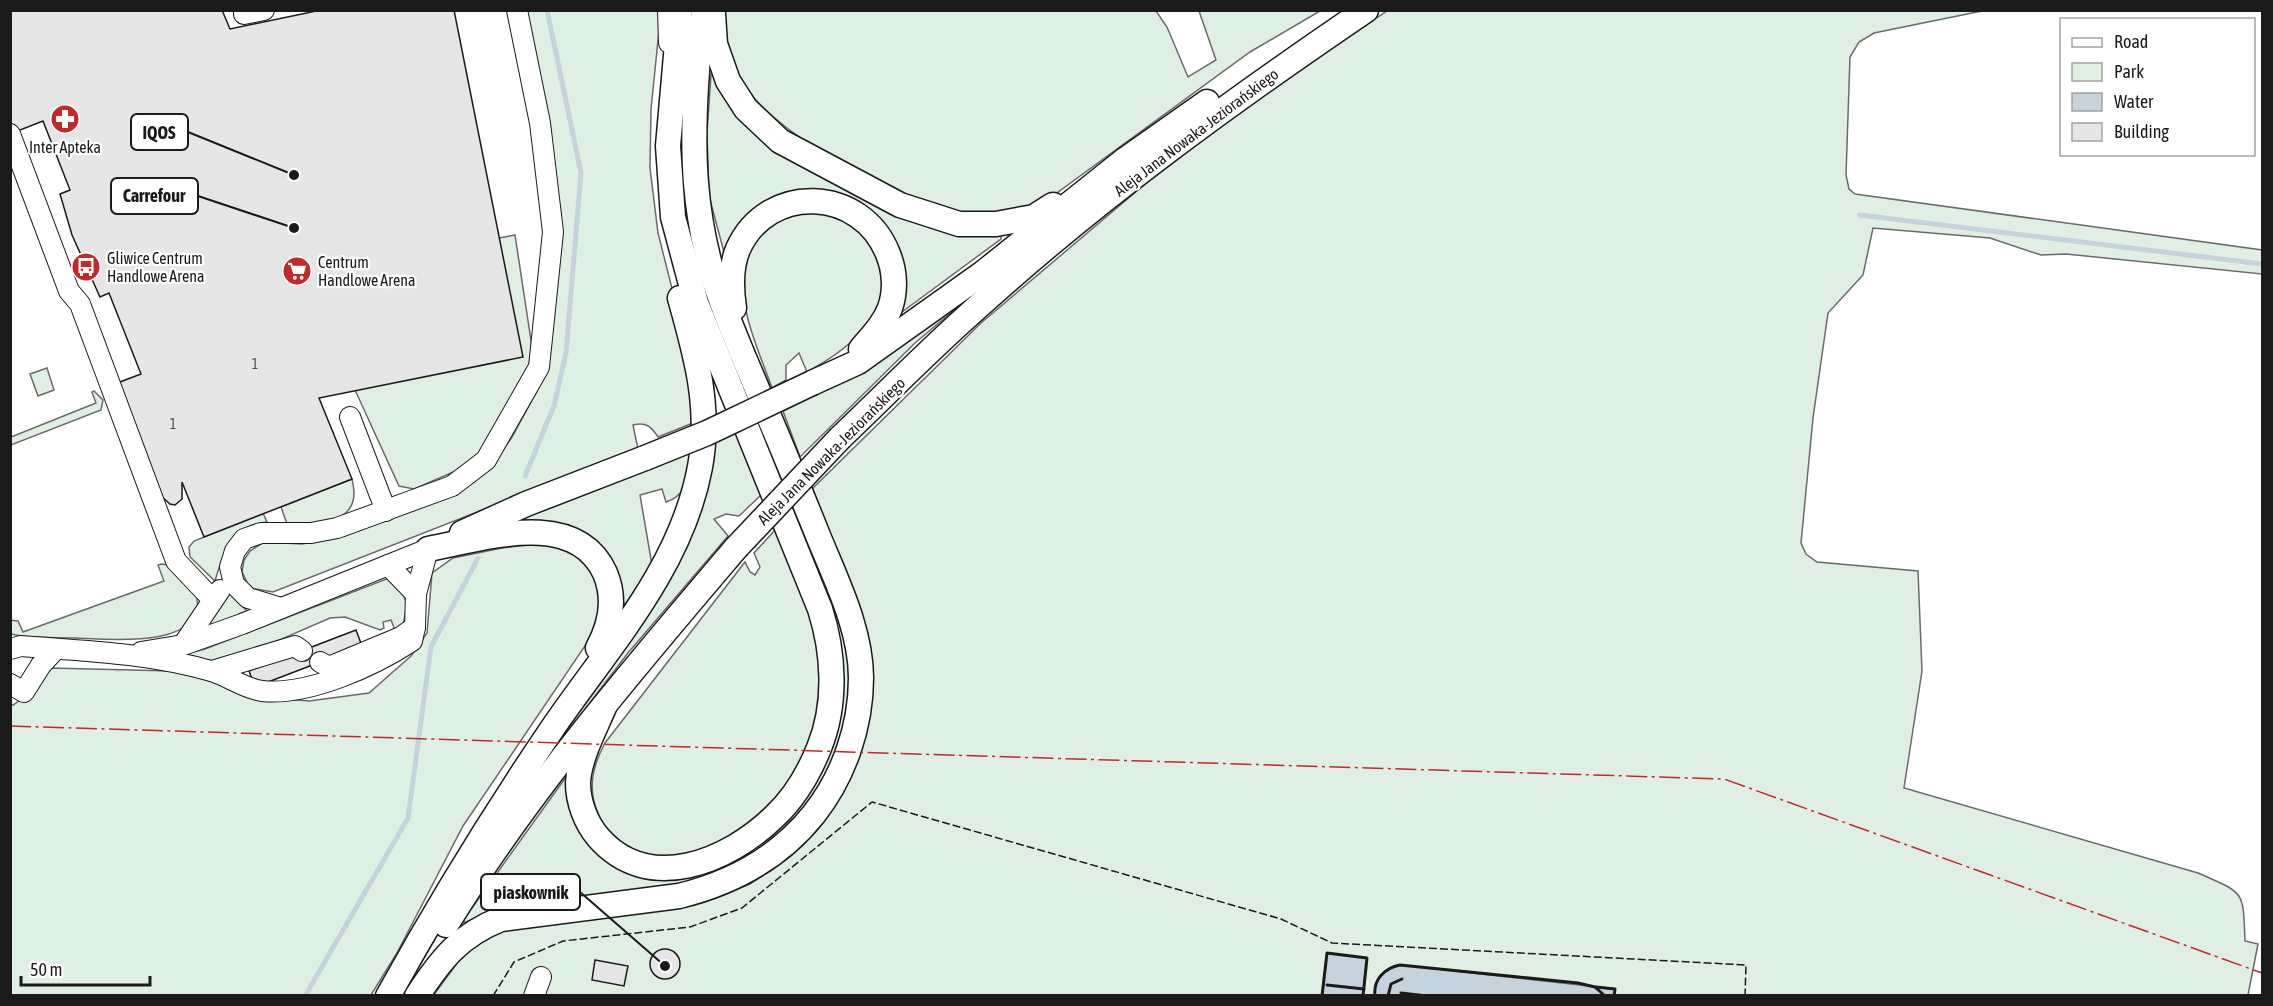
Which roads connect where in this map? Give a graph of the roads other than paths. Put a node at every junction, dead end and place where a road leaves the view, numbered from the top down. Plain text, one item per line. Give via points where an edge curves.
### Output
1 (244, 10) edge
2 (264, 10) edge
3 (516, 10) edge
4 (668, 10) edge
5 (680, 10) edge
6 (705, 10) edge
7 (713, 10) edge
8 (1366, 10) edge
9 (1310, 48) junction
10 (674, 65) junction
11 (10, 134) edge
12 (1126, 159) junction
13 (673, 217) junction
14 (812, 383) junction
15 (761, 396) junction
16 (350, 417) dead end
17 (386, 511) junction
18 (428, 549) junction
19 (388, 565) junction
20 (232, 577) junction
21 (416, 594) junction
22 (212, 598) junction
23 (281, 608) junction
24 (415, 627) junction
25 (14, 645) edge
26 (183, 645) junction
27 (56, 649) junction
28 (302, 651) dead end
29 (128, 654) junction
30 (320, 662) dead end
31 (212, 671) junction
32 (10, 684) edge
33 (605, 705) junction
34 (552, 728) junction
35 (388, 996) edge
36 (402, 996) edge
37 (417, 996) edge

1 - 2 street via 244,14
3 - 17 street via 540,123 553,232 539,367 486,460 452,486
4 - 10 street via 667,32
5 - 10 main road
6 - 15 main road via 698,57 693,163 699,221 736,340
7 - 12 main road via 715,44 724,72 746,109 780,141 900,205 959,224 996,224 1034,217
8 - 9 main road, Aleja Jana Nowaka-Jeziorańskiego
9 - 12 main road via 1208,101
9 - 33 main road, Aleja Jana Nowaka-Jeziorańskiego, bridge via 1066,231 972,312 840,438 736,548
10 - 13 main road via 668,146
11 - 22 street via 69,291 80,304 176,561
12 - 14 main road via 983,273 858,362
13 - 33 main road via 696,303 820,609 832,665 827,721 809,771 775,816 754,834 715,856 683,868 663,870 622,859 606,847 579,802 578,781
13 - 34 main road via 668,246 670,265 702,381 704,440 696,487 684,524 661,571
14 - 15 main road via 858,351 882,324 890,309 894,280 883,242 861,216 833,202 795,202 776,209 749,232 738,249 732,271 736,318
14 - 18 main road, bridge via 707,434 526,504
15 - 37 main road via 843,597 858,651 861,678 856,724 845,760 827,797 803,828 774,854 706,890 524,914 479,927 456,945
16 - 17 street
17 - 20 street via 329,530 251,535 235,551 230,567
18 - 19 street
18 - 21 street
18 - 34 main road via 507,534 553,533 580,543 599,559 612,589 609,627
19 - 21 street
19 - 23 street
20 - 22 street
20 - 23 street via 238,590 248,598
21 - 24 street
22 - 26 street
23 - 26 street
24 - 30 street via 401,637 329,666
24 - 31 street via 412,641 387,658 315,686 261,691
25 - 27 street
26 - 29 street
27 - 29 street
27 - 32 street via 24,692
28 - 31 street via 295,646
29 - 31 street
33 - 36 main road, Aleja Jana Nowaka-Jeziorańskiego via 532,798
34 - 35 main road via 445,894

